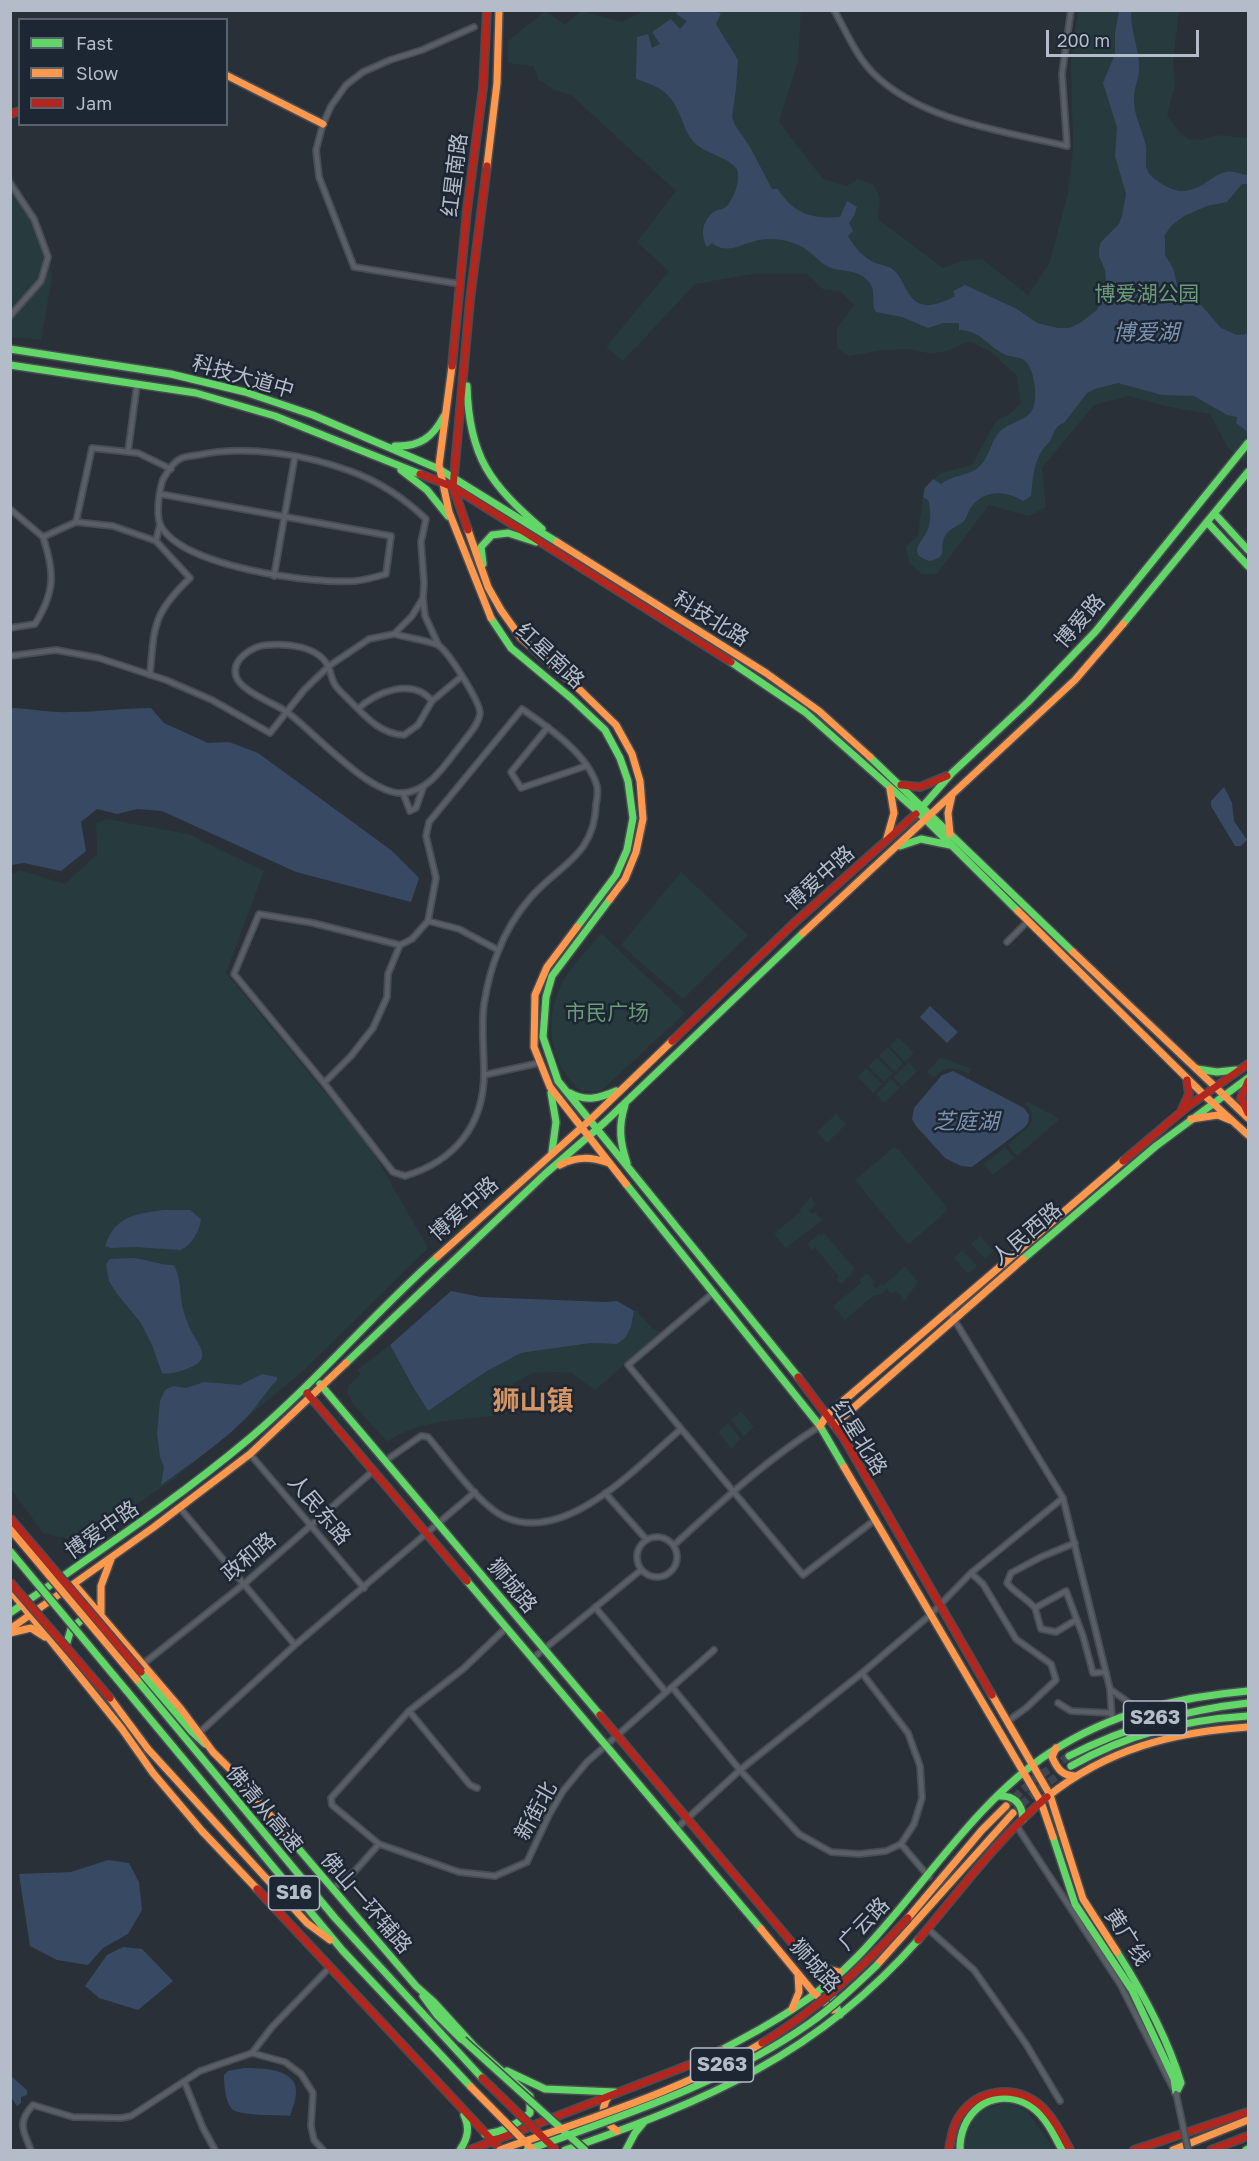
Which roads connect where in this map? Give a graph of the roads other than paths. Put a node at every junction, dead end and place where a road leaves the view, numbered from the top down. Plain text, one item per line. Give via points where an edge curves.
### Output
1 (487, 10) edge
2 (499, 10) edge
3 (834, 10) edge
4 (1071, 10) edge
5 (474, 27) dead end
6 (228, 76) edge
7 (323, 124) junction
8 (10, 183) edge
9 (460, 284) junction
10 (470, 300) junction
11 (10, 316) edge
12 (10, 349) edge
13 (10, 365) edge
14 (137, 384) junction
15 (448, 408) junction
16 (1248, 443) edge
17 (387, 445) junction
18 (128, 452) junction
19 (295, 456) junction
20 (381, 457) junction
21 (171, 469) junction
22 (439, 469) junction
23 (1248, 472) edge
24 (454, 477) junction
25 (442, 482) junction
26 (453, 487) junction
27 (160, 494) junction
28 (10, 509) edge
29 (1215, 514) junction
30 (284, 517) junction
31 (76, 522) junction
32 (453, 523) junction
33 (1208, 523) junction
34 (160, 524) junction
35 (44, 537) junction
36 (156, 541) junction
37 (560, 544) junction
38 (550, 547) junction
39 (1248, 550) edge
40 (1248, 566) edge
41 (484, 575) junction
42 (274, 576) junction
43 (423, 597) junction
44 (10, 628) edge
45 (394, 634) junction
46 (439, 646) junction
47 (10, 656) edge
48 (329, 666) junction
49 (150, 675) junction
50 (462, 676) junction
51 (432, 701) junction
52 (358, 709) junction
53 (286, 712) junction
54 (548, 727) junction
55 (586, 766) junction
56 (952, 773) junction
57 (898, 784) junction
58 (889, 786) junction
59 (423, 788) junction
60 (403, 793) junction
61 (952, 795) junction
62 (920, 810) junction
63 (928, 817) junction
64 (951, 834) junction
65 (886, 841) junction
66 (951, 845) junction
67 (894, 848) junction
68 (428, 921) junction
69 (1028, 921) junction
70 (1007, 942) dead end
71 (400, 945) junction
72 (498, 950) junction
73 (538, 1064) junction
74 (1248, 1064) edge
75 (1195, 1069) junction
76 (1242, 1069) junction
77 (484, 1075) junction
78 (1184, 1075) junction
79 (1248, 1079) edge
80 (324, 1083) junction
81 (549, 1087) junction
82 (623, 1087) junction
83 (1215, 1088) junction
84 (567, 1091) junction
85 (1204, 1095) junction
86 (1223, 1095) junction
87 (626, 1102) junction
88 (1212, 1103) junction
89 (1248, 1113) edge
90 (1177, 1116) junction
91 (1248, 1118) edge
92 (590, 1120) junction
93 (1189, 1120) junction
94 (1234, 1122) junction
95 (580, 1127) junction
96 (597, 1129) junction
97 (1248, 1135) edge
98 (588, 1136) junction
99 (552, 1153) junction
100 (610, 1163) junction
101 (629, 1169) junction
102 (545, 1174) junction
103 (714, 1292) junction
104 (952, 1314) junction
105 (314, 1378) junction
106 (321, 1386) junction
107 (303, 1388) junction
108 (309, 1396) junction
109 (827, 1415) junction
110 (834, 1425) junction
111 (820, 1426) junction
112 (681, 1429) junction
113 (250, 1454) junction
114 (385, 1461) junction
115 (373, 1471) junction
116 (475, 1492) junction
117 (733, 1492) junction
118 (605, 1493) junction
119 (1063, 1498) junction
120 (180, 1508) junction
121 (10, 1518) edge
122 (876, 1519) junction
123 (438, 1523) junction
124 (311, 1526) junction
125 (10, 1529) edge
126 (426, 1534) junction
127 (646, 1539) junction
128 (1075, 1543) junction
129 (674, 1545) junction
130 (10, 1551) edge
131 (112, 1557) junction
132 (641, 1570) junction
133 (971, 1573) junction
134 (10, 1582) edge
135 (74, 1584) junction
136 (244, 1584) junction
137 (364, 1588) junction
138 (10, 1590) edge
139 (23, 1605) junction
140 (940, 1606) junction
141 (595, 1607) junction
142 (1035, 1608) junction
143 (10, 1613) edge
144 (31, 1615) junction
145 (930, 1615) junction
146 (103, 1618) junction
147 (1076, 1620) junction
148 (506, 1628) junction
149 (10, 1631) edge
150 (295, 1646) junction
151 (544, 1649) junction
152 (714, 1650) dead end
153 (64, 1656) junction
154 (532, 1659) junction
155 (142, 1668) junction
156 (1106, 1672) junction
157 (862, 1673) junction
158 (672, 1687) junction
159 (1110, 1689) junction
160 (1248, 1691) edge
161 (666, 1692) junction
162 (1058, 1703) dead end
163 (1248, 1703) edge
164 (1139, 1710) junction
165 (409, 1711) junction
166 (1112, 1716) junction
167 (1248, 1716) edge
168 (1008, 1721) junction
169 (1248, 1726) edge
170 (131, 1729) junction
171 (200, 1732) junction
172 (616, 1736) junction
173 (606, 1745) junction
174 (1056, 1748) junction
175 (213, 1752) junction
176 (1069, 1756) tunnel mouth
177 (142, 1758) junction
178 (1033, 1764) junction
179 (1071, 1766) tunnel mouth
180 (740, 1770) junction
181 (1024, 1771) junction
182 (1076, 1776) junction
183 (477, 1788) dead end
184 (1050, 1795) junction
185 (998, 1796) junction
186 (1041, 1802) junction
187 (1006, 1806) tunnel mouth
188 (1013, 1813) tunnel mouth
189 (1023, 1819) junction
190 (687, 1820) junction
191 (1016, 1825) junction
192 (677, 1828) junction
193 (379, 1844) junction
194 (901, 1844) junction
195 (929, 1877) junction
196 (332, 1888) junction
197 (927, 1928) junction
198 (344, 1951) junction
199 (808, 1963) junction
200 (329, 1968) junction
201 (839, 1972) junction
202 (798, 1973) junction
203 (826, 1983) junction
204 (416, 1986) junction
205 (814, 1993) junction
206 (792, 2009) junction
207 (840, 2015) junction
208 (252, 2053) junction
209 (495, 2063) junction
210 (184, 2081) junction
211 (621, 2092) junction
212 (1176, 2093) junction
213 (608, 2097) junction
214 (1060, 2101) dead end
215 (457, 2105) junction
216 (1248, 2112) edge
217 (645, 2120) junction
218 (1248, 2120) edge
219 (616, 2131) junction
220 (485, 2134) junction
221 (1248, 2136) edge
222 (492, 2142) junction
223 (569, 2150) edge
224 (31, 2151) edge
225 (215, 2151) edge
226 (323, 2151) edge
227 (460, 2151) edge
228 (470, 2151) edge
229 (501, 2151) edge
230 (527, 2151) edge
231 (533, 2151) edge
232 (555, 2151) edge
233 (585, 2151) edge
234 (626, 2151) edge
235 (949, 2151) edge
236 (960, 2151) edge
237 (1062, 2151) edge
238 (1070, 2151) edge
239 (1134, 2151) edge
240 (1173, 2151) edge
241 (1188, 2151) edge
242 (1211, 2151) edge

1 - 9 main road, 红星南路 via 483,88
2 - 10 main road, 红星南路 via 497,83
3 - 4 street via 871,71 906,98 945,116 1067,146 1062,74
5 - 7 street via 363,72 346,84
6 - 7 main road
7 - 9 street via 316,150 319,177 354,267
8 - 11 street via 34,219 48,257 41,281
9 - 15 main road, 红星南路
10 - 24 main road, 红星南路
10 - 37 main road via 467,411 478,457 497,487
12 - 17 main road, 科技大道中 via 171,374 245,392
13 - 14 main road, 科技大道中
14 - 18 street
14 - 20 main road, 科技大道中 via 196,393 275,416
15 - 17 main road via 426,441 409,448
15 - 22 main road, 红星南路
16 - 56 main road, 博爱路 via 1096,631 1029,702
17 - 22 main road, 科技大道中
18 - 21 street
18 - 31 street via 92,448
19 - 21 street via 214,452 180,458
19 - 30 street
19 - 43 street via 370,479 426,519 421,542
20 - 25 main road, 科技大道中
20 - 32 main road via 414,477
21 - 27 street via 164,476
22 - 24 main road, 科技大道中
22 - 25 main road, 红星南路
23 - 29 main road, 博爱路
24 - 26 main road, 红星南路
24 - 37 main road, 科技北路
25 - 26 main road, 科技大道中
25 - 32 main road, 红星南路
26 - 38 main road, 科技大道中
26 - 41 main road, 红星南路
27 - 30 street
27 - 34 street
28 - 35 street
29 - 33 main road, 博爱路
29 - 39 main road
30 - 42 street
30 - 42 street via 392,536 386,574 346,581
31 - 35 street
31 - 36 street via 113,526
32 - 73 main road, 红星南路 via 491,618 511,648 604,730 628,781 633,818 627,850 616,875 546,966 535,995 534,1047
33 - 40 main road
33 - 61 main road, 博爱路 via 1075,680
34 - 36 street
34 - 42 street via 172,539 195,552
35 - 44 street via 53,580 46,606 35,624
36 - 49 street via 190,578 159,614
37 - 57 main road, 科技北路 via 797,694
38 - 41 main road via 508,532 492,535 481,547
38 - 58 main road via 805,712
41 - 84 main road, 红星南路 via 501,610 521,638 616,725 632,754 640,781 643,819 625,879 552,976 546,998 543,1036 549,1062
43 - 45 street via 412,616
43 - 46 street via 425,616
45 - 46 street
45 - 48 street via 369,639
46 - 50 street
47 - 49 street via 56,650 99,658
48 - 52 street via 333,682
48 - 53 street
48 - 53 street via 323,658 296,645 268,644 248,651 237,665 235,674 240,684
49 - 53 street via 212,700 270,733
50 - 51 street
50 - 59 street via 478,702 478,721
51 - 52 street via 416,690 389,690
51 - 52 street via 418,725 404,735 393,735 380,728
53 - 60 street via 366,779 389,792
54 - 55 street
54 - 55 street via 511,772 521,788
54 - 68 street via 522,709 429,822 426,836 436,878
55 - 72 street via 597,787 592,832 577,857 530,898
56 - 57 main road via 924,788
56 - 62 main road, 博爱路
57 - 62 main road, 科技北路
58 - 62 main road
58 - 65 main road via 896,816
59 - 60 street
59 - 60 street via 416,808 410,811
61 - 63 main road, 博爱路
61 - 64 main road via 948,813
62 - 63 main road, 科技北路
62 - 65 main road, 博爱中路
63 - 64 main road
63 - 66 main road
63 - 67 main road, 博爱中路
64 - 75 main road
65 - 82 main road, 博爱中路
66 - 67 main road via 921,839
66 - 69 main road
67 - 87 main road, 博爱中路
68 - 71 street via 412,939
68 - 72 street via 459,929
69 - 70 street
69 - 78 main road
71 - 80 street via 388,974 387,997 373,1028
71 - 80 street via 259,914 234,974
72 - 77 street via 484,1006
73 - 77 street
73 - 81 main road, 红星南路
74 - 76 main road
75 - 76 main road via 1224,1073
75 - 83 main road
76 - 83 main road
77 - 80 street via 474,1122 461,1144 405,1176 393,1172
78 - 85 main road
78 - 90 main road via 1189,1094
79 - 86 main road, 人民西路
79 - 89 main road via 1242,1098
81 - 95 main road, 红星南路
81 - 99 main road via 557,1115
82 - 84 main road via 591,1100 576,1098
82 - 92 main road, 博爱中路
83 - 85 main road
83 - 86 main road
84 - 92 main road, 红星南路
85 - 88 main road
85 - 90 main road
86 - 88 main road, 人民西路
86 - 91 main road
87 - 96 main road, 博爱中路
87 - 101 main road via 618,1123
88 - 93 main road, 人民西路
88 - 94 main road
90 - 104 main road
92 - 95 main road, 博爱中路
92 - 96 main road, 红星南路
93 - 94 main road via 1218,1115
93 - 104 main road, 人民西路
94 - 97 main road
95 - 98 main road, 红星南路
95 - 99 main road, 博爱中路
96 - 98 main road, 博爱中路
96 - 101 main road, 红星北路
98 - 100 main road, 红星南路
98 - 102 main road, 博爱中路
99 - 105 main road, 博爱中路 via 414,1277
100 - 102 main road via 580,1156
100 - 103 main road, 红星北路
101 - 109 main road, 红星北路
102 - 106 main road, 博爱中路
103 - 111 main road, 红星北路
103 - 112 street via 628,1365
104 - 109 main road
104 - 110 main road, 人民西路
104 - 119 street
105 - 106 main road, 狮城路
105 - 107 main road, 博爱中路
106 - 108 main road, 博爱中路
106 - 114 main road, 狮城路
107 - 108 main road, 狮城路
107 - 139 main road, 博爱中路 via 251,1437 174,1499
108 - 113 main road, 博爱中路
108 - 115 main road, 狮城路
109 - 110 main road, 红星北路
109 - 111 main road
110 - 111 main road
110 - 140 main road, 红星北路
111 - 117 street
111 - 122 main road, 红星北路
112 - 117 street
112 - 118 street
113 - 120 main road, 博爱中路
113 - 124 street, 人民东路
114 - 116 street via 421,1436 428,1437
114 - 123 main road, 狮城路
115 - 124 street, 政和路
115 - 126 main road, 狮城路
116 - 118 street via 506,1518 546,1523 570,1515
116 - 123 street
117 - 122 street via 803,1575
117 - 129 street
118 - 127 street
119 - 128 street
119 - 133 street
120 - 131 main road, 博爱中路
120 - 136 street
121 - 155 main road, bridge
122 - 145 main road, 红星北路
123 - 126 street
123 - 151 main road, 狮城路
124 - 136 street, 政和路
124 - 137 street, 人民东路
125 - 232 main road, 佛清从高速 / S16, bridge via 329,1911 482,2078
126 - 137 street
126 - 148 main road, 狮城路
127 - 129 street via 662,1537
127 - 132 street via 637,1553
128 - 142 street via 1011,1573 1007,1583
128 - 156 street
129 - 132 street via 677,1558 672,1571 653,1577
130 - 198 main road, 佛清从高速 / S16, bridge
131 - 135 main road, 博爱中路
131 - 146 main road via 99,1587
132 - 141 street
133 - 140 street
133 - 168 street via 1016,1639 1051,1664 1056,1680
134 - 170 main road, bridge via 110,1698
135 - 144 main road, 博爱中路
135 - 146 main road, 佛山一环辅路
136 - 150 street
136 - 155 street, 政和路
137 - 150 street
138 - 139 main road
139 - 143 main road, 博爱中路
139 - 144 main road
140 - 145 street
140 - 168 main road, 红星北路
141 - 151 street
141 - 161 street
142 - 147 street via 1041,1629 1056,1632
142 - 147 street via 1066,1591
144 - 149 main road, 博爱中路
144 - 153 main road
145 - 157 street
145 - 181 main road, 红星北路
146 - 153 main road via 90,1614 74,1625 67,1634
146 - 155 main road, 佛山一环辅路
147 - 156 street via 1093,1673
148 - 154 main road, 狮城路
148 - 165 street via 464,1669
149 - 153 main road via 31,1628
150 - 171 street
151 - 154 street
151 - 172 main road, 狮城路
152 - 158 street, 新街北
153 - 177 main road
154 - 173 main road, 狮城路
155 - 171 main road, 佛山一环辅路
155 - 175 main road via 192,1732
156 - 159 street
157 - 180 street
157 - 194 street via 908,1733 920,1766 922,1798 914,1824
158 - 161 street, 新街北
158 - 180 street
159 - 164 street
159 - 166 street
160 - 164 main road, 广云路 / S263 via 1199,1696
161 - 172 street, 新街北
162 - 166 street via 1071,1711
163 - 176 main road, S263 via 1199,1708 1157,1718 1119,1731
164 - 166 main road, 广云路 / S263
165 - 183 street via 470,1785
165 - 193 street, 新街北 via 331,1798 332,1805
166 - 174 main road, 广云路 / S263
167 - 179 main road, S263 via 1163,1726 1103,1748
168 - 178 main road, 红星北路
169 - 182 main road, S263 via 1184,1732 1149,1742
170 - 177 main road
170 - 198 main road via 307,1923
171 - 175 main road, 佛山一环辅路
172 - 173 street, 新街北
172 - 190 main road, 狮城路
173 - 192 main road, 狮城路
173 - 193 street, 新街北 via 563,1791 526,1862 505,1872 495,1876 459,1872
174 - 178 main road, 广云路 / S263
174 - 182 main road via 1053,1757 1059,1771
175 - 196 main road, 佛山一环辅路
177 - 200 main road via 202,1831
178 - 181 main road, 广云路 / S263
178 - 184 main road, 红星北路
180 - 190 street
180 - 194 street via 799,1834 831,1852 886,1851
181 - 185 main road, 广云路 / S263
181 - 186 main road, 红星北路
182 - 184 main road, S263
184 - 186 main road, S263
184 - 212 main road, 黄广线 via 1083,1899 1138,1986 1174,2059 1181,2083
185 - 189 main road via 1018,1800
185 - 195 main road, 广云路 / S263
186 - 189 main road, S263
186 - 212 main road, 黄广线 via 1075,1904 1132,1990 1174,2079
187 - 229 main road, 广云路 / S263, bridge via 866,1963 801,2017 760,2044 683,2083
188 - 230 main road, 广云路 / S263, bridge via 876,1966 800,2030 715,2078
189 - 191 main road, S263
190 - 192 street
190 - 199 main road, 狮城路
191 - 197 main road, S263
191 - 212 street via 1120,1984
192 - 202 main road, 狮城路
193 - 196 street via 355,1871
194 - 195 street
195 - 201 main road, 广云路 / S263
196 - 204 main road, 佛山一环辅路
197 - 207 main road, S263 via 897,1964
197 - 214 street via 974,1971 1026,2044
198 - 231 main road, 佛清从高速 / S16, bridge
199 - 201 main road
199 - 203 main road, 狮城路
200 - 208 street
200 - 215 main road
201 - 203 main road, 广云路 / S263
202 - 205 main road, 狮城路
202 - 206 main road via 799,1992
203 - 205 main road, 广云路 / S263
203 - 207 main road, 狮城路
204 - 209 main road, 佛山一环辅路
204 - 233 main road, bridge via 437,2015
205 - 206 main road, 广云路 / S263
205 - 207 main road, 狮城路
206 - 211 main road, 广云路 / S263 via 724,2049
207 - 217 main road, S263 via 803,2044 739,2082
208 - 210 street via 200,2071
208 - 226 street via 285,2062 301,2074 312,2093 314,2140
209 - 211 main road via 545,2089
209 - 220 main road via 530,2096 530,2113 518,2125
210 - 224 street via 141,2110 121,2118 73,2117 33,2105 22,2120
210 - 225 street
211 - 213 main road, 广云路 / S263
212 - 241 street, 黄广线, bridge
213 - 219 main road via 602,2104 603,2116
213 - 222 main road, 广云路 / S263
215 - 220 main road
215 - 227 main road via 468,2130
216 - 239 main road
217 - 219 main road, S263
217 - 234 main road
218 - 240 main road
219 - 223 main road, S263
220 - 222 main road
221 - 242 main road
222 - 228 main road, 广云路 / S263
222 - 229 main road
235 - 238 main road via 955,2124 965,2109 990,2093 1009,2091 1026,2096 1044,2110
236 - 237 main road via 961,2128 971,2112 988,2101 1006,2098 1034,2109 1049,2126

